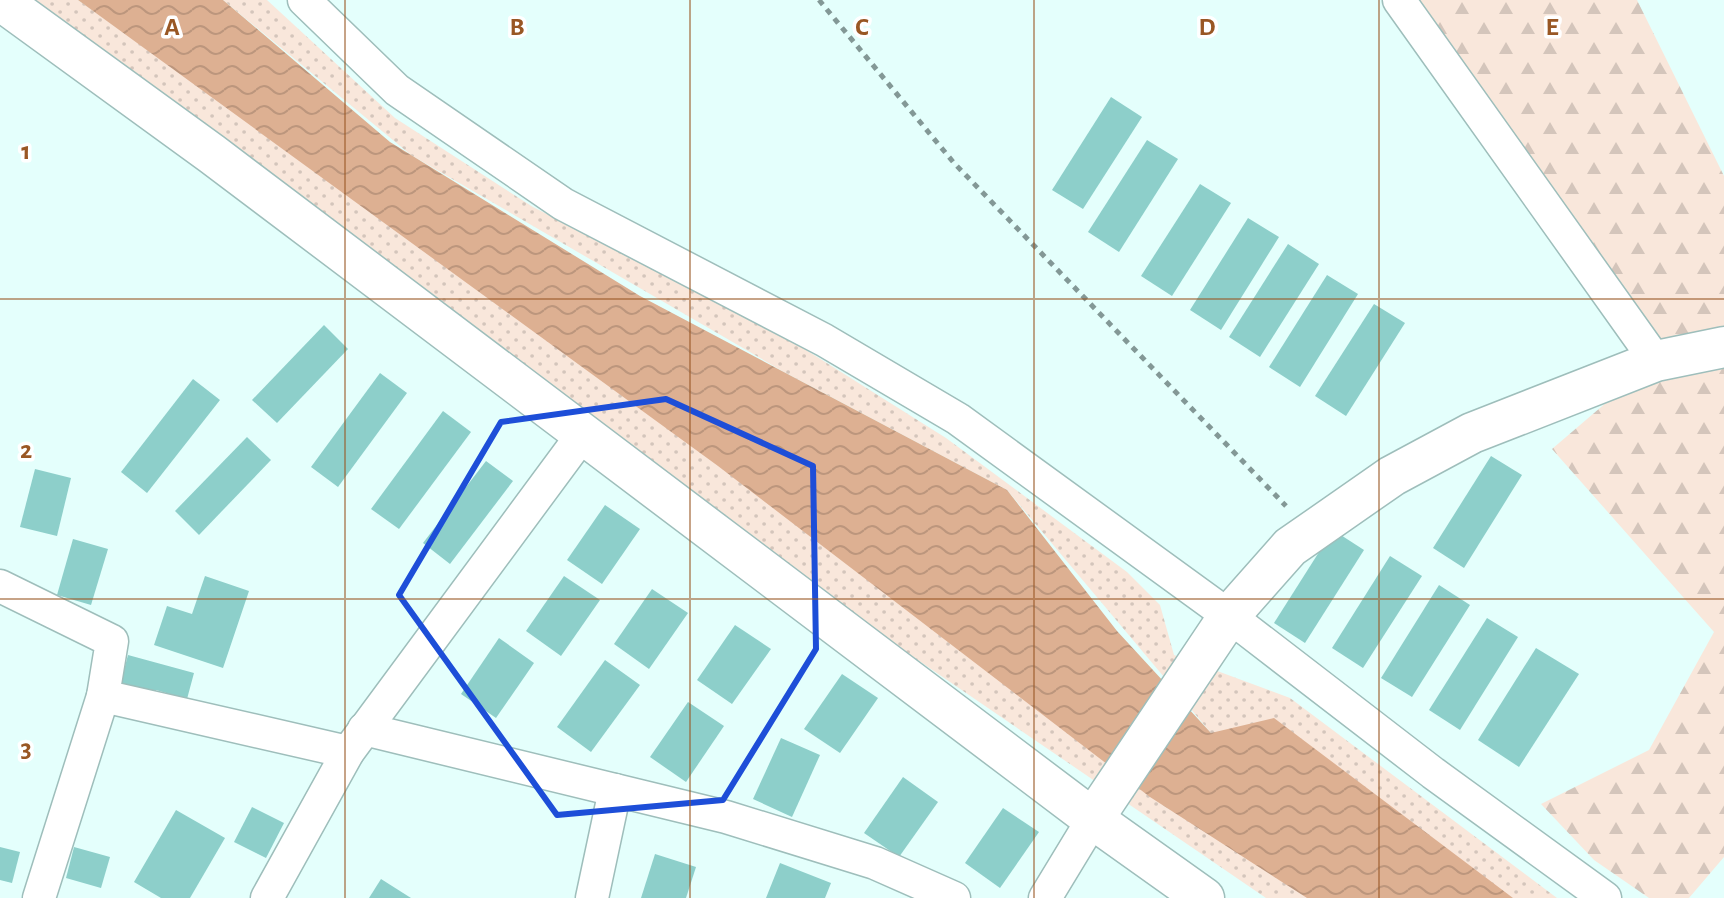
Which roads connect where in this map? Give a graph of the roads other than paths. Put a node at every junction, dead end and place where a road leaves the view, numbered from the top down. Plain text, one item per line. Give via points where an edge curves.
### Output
1 (0, 0) edge
2 (304, 0) edge
3 (1399, 0) edge
4 (1724, 347) edge
5 (1656, 361) junction
6 (583, 434) junction
7 (0, 586) edge
8 (1229, 616) junction
9 (103, 696) junction
10 (356, 741) junction
11 (615, 790) junction
12 (1102, 807) junction
13 (39, 898) edge
14 (267, 898) edge
15 (592, 898) edge
16 (954, 898) edge
17 (1045, 898) edge
18 (1204, 898) edge
19 (1605, 898) edge

1 - 6 street
2 - 8 street via 397,90 563,204 824,340 958,419
3 - 5 street
4 - 5 street
5 - 8 street via 1472,433 1392,476 1290,547
6 - 10 street
6 - 12 street
7 - 9 street via 112,641
8 - 12 street
8 - 19 street
9 - 10 street
9 - 13 street
10 - 11 street
10 - 14 street
11 - 15 street
11 - 16 street via 726,817 875,863
12 - 17 street
12 - 18 street

